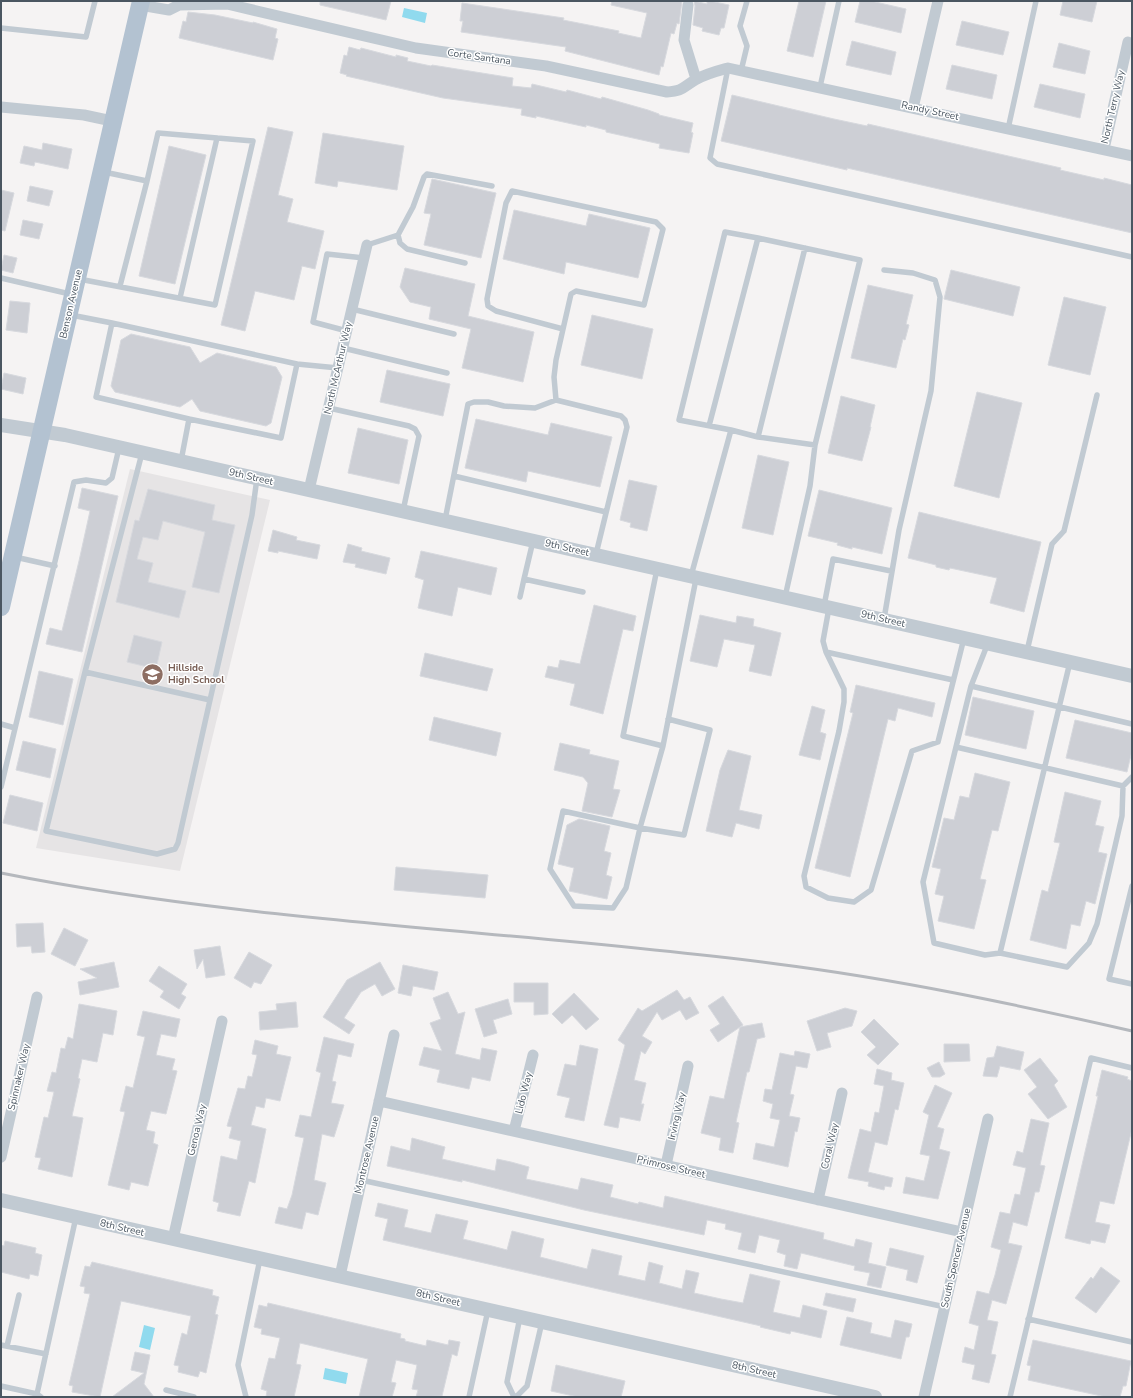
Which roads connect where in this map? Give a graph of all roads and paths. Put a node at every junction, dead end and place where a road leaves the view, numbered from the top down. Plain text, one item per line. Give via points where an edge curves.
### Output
1 (95, 1) edge
2 (747, 1) edge
3 (839, 1) edge
4 (938, 1) edge
5 (1036, 1) edge
6 (225, 2) edge
7 (140, 3) edge
8 (170, 5) edge
9 (688, 5) dead end
10 (1, 28) edge
11 (1128, 42) dead end
12 (728, 68) junction
13 (741, 71) junction
14 (696, 80) junction
15 (820, 87) junction
16 (1, 107) edge
17 (913, 108) junction
18 (112, 121) junction
19 (1008, 129) junction
20 (217, 138) junction
21 (1104, 148) junction
22 (1132, 156) edge
23 (101, 172) junction
24 (147, 181) junction
25 (492, 186) dead end
26 (398, 235) junction
27 (758, 238) junction
28 (367, 246) joint
29 (805, 248) junction
30 (1132, 257) edge
31 (364, 258) junction
32 (465, 263) dead end
33 (884, 270) dead end
34 (1, 278) edge
35 (120, 286) junction
36 (75, 287) junction
37 (180, 298) junction
38 (352, 309) junction
39 (68, 314) junction
40 (112, 323) junction
41 (563, 329) junction
42 (347, 331) junction
43 (454, 334) dead end
44 (343, 348) junction
45 (297, 364) junction
46 (338, 368) junction
47 (447, 373) dead end
48 (1097, 395) dead end
49 (556, 400) junction
50 (329, 408) junction
51 (189, 419) junction
52 (1, 425) edge
53 (709, 426) junction
54 (42, 430) junction
55 (731, 430) junction
56 (758, 437) junction
57 (815, 445) junction
58 (119, 447) junction
59 (142, 453) junction
60 (181, 461) junction
61 (454, 476) junction
62 (257, 478) junction
63 (309, 490) junction
64 (403, 511) junction
65 (606, 512) junction
66 (445, 520) junction
67 (533, 540) junction
68 (596, 555) junction
69 (13, 556) junction
70 (55, 566) junction
71 (657, 568) junction
72 (891, 571) junction
73 (694, 577) junction
74 (524, 579) junction
75 (583, 592) dead end
76 (520, 597) dead end
77 (785, 597) junction
78 (1, 607) edge
79 (827, 607) junction
80 (884, 620) junction
81 (964, 638) junction
82 (988, 643) junction
83 (826, 652) junction
84 (1027, 652) junction
85 (1070, 662) junction
86 (85, 672) junction
87 (1132, 676) edge
88 (954, 680) junction
89 (971, 686) junction
90 (210, 700) junction
91 (1059, 707) junction
92 (668, 719) junction
93 (1, 724) edge
94 (1132, 724) edge
95 (16, 728) junction
96 (662, 746) junction
97 (956, 747) junction
98 (1044, 767) junction
99 (1132, 777) edge
100 (1, 785) edge
101 (1123, 786) junction
102 (640, 828) junction
103 (1132, 886) edge
104 (1000, 953) junction
105 (1132, 984) edge
106 (37, 997) dead end
107 (222, 1021) dead end
108 (394, 1035) dead end
109 (533, 1055) dead end
110 (688, 1066) dead end
111 (1132, 1068) edge
112 (842, 1093) dead end
113 (379, 1101) junction
114 (988, 1119) dead end
115 (514, 1131) junction
116 (1, 1156) edge
117 (666, 1166) junction
118 (361, 1180) junction
119 (1, 1200) edge
120 (818, 1200) junction
121 (76, 1217) junction
122 (962, 1232) junction
123 (173, 1239) junction
124 (260, 1259) junction
125 (340, 1276) junction
126 (19, 1295) dead end
127 (945, 1307) junction
128 (488, 1310) junction
129 (520, 1317) junction
130 (1028, 1319) junction
131 (542, 1322) junction
132 (1132, 1342) edge
133 (1, 1345) edge
134 (8, 1346) junction
135 (46, 1354) junction
136 (1, 1386) edge
137 (166, 1390) dead end
138 (39, 1396) edge
139 (194, 1397) edge
140 (246, 1397) edge
141 (469, 1397) edge
142 (515, 1397) edge
143 (875, 1397) edge
144 (924, 1397) edge
145 (1010, 1397) edge

1 - 10 lane via 86,37
2 - 13 lane via 740,26 747,46
3 - 15 lane
4 - 17 street
5 - 19 lane
6 - 8 street, Corte Santana
6 - 14 street, Corte Santana via 416,48 546,66 654,90 680,91
7 - 8 street, Corte Santana
7 - 18 main road, Benson Avenue
9 - 14 street via 684,40
11 - 21 street, North Terry Way
12 - 13 street, Randy Street
12 - 14 street, Corte Santana
12 - 30 lane via 710,158 717,164
13 - 15 street, Randy Street
15 - 17 street, Randy Street
16 - 18 street via 84,115
17 - 19 street, Randy Street
18 - 23 main road, Benson Avenue
19 - 21 street, Randy Street
20 - 24 lane via 158,133
20 - 37 lane
20 - 37 lane via 253,141 215,304
21 - 22 street, Randy Street
23 - 24 lane
23 - 36 main road, Benson Avenue
24 - 35 lane
25 - 26 lane via 428,174 424,177 413,207
26 - 28 lane
26 - 32 lane via 400,243 407,249
27 - 29 lane
27 - 53 lane
27 - 53 lane via 725,232 679,420
28 - 31 street, North McArthur Way
29 - 56 lane
29 - 57 lane via 860,260
31 - 38 street, North McArthur Way
31 - 42 lane via 327,254 313,322
33 - 72 lane via 912,273 935,280 940,297 932,391
34 - 36 lane
35 - 36 lane
35 - 37 lane
36 - 39 main road, Benson Avenue
38 - 42 street, North McArthur Way
38 - 43 lane
39 - 40 lane
39 - 54 main road, Benson Avenue
40 - 45 lane
40 - 51 lane via 96,397
41 - 41 lane via 571,294 576,291 644,305 663,229 656,222 512,191 506,203 487,299 488,306 496,311
41 - 49 lane via 554,377
42 - 44 street, North McArthur Way
44 - 46 street, North McArthur Way
44 - 47 lane
45 - 46 lane
45 - 51 lane via 281,438
46 - 50 street, North McArthur Way
48 - 84 lane via 1064,531 1052,544
49 - 61 lane via 534,408 484,402 468,404
49 - 65 lane via 621,416 625,420 627,426
50 - 63 street, North McArthur Way
50 - 64 lane via 415,429 419,436
51 - 60 lane
52 - 54 street, 9th Street
53 - 55 lane
54 - 58 street, 9th Street
54 - 69 main road, Benson Avenue
55 - 56 lane
55 - 73 lane via 706,517
56 - 57 lane
57 - 77 lane via 810,486
58 - 59 street, 9th Street
58 - 70 lane via 112,478 106,483 86,480 74,482
59 - 60 street, 9th Street
59 - 86 lane
60 - 62 street, 9th Street
61 - 65 lane
61 - 66 lane
62 - 63 street, 9th Street
62 - 90 lane via 252,515
63 - 64 street, 9th Street
64 - 66 street, 9th Street
65 - 68 lane
66 - 67 street, 9th Street
67 - 68 street, 9th Street
67 - 74 lane
68 - 71 street, 9th Street
69 - 70 lane
69 - 78 main road, Benson Avenue
70 - 95 lane
71 - 73 street, 9th Street
71 - 96 lane via 623,736
72 - 79 lane via 833,559
72 - 80 lane
73 - 77 street, 9th Street
73 - 92 lane
74 - 75 lane
74 - 76 lane
77 - 79 street, 9th Street
79 - 80 street, 9th Street
79 - 83 lane via 823,641
80 - 81 street, 9th Street
81 - 82 street, 9th Street
81 - 88 lane
82 - 84 street, 9th Street
82 - 89 lane
83 - 88 lane
83 - 88 lane via 844,689 844,702 804,876 806,887 828,898 854,902 871,890 912,751 938,742
84 - 85 street, 9th Street
85 - 87 street, 9th Street
85 - 91 lane
86 - 90 lane
86 - 90 lane via 46,831 157,854 175,849
89 - 91 lane
89 - 97 lane
91 - 94 lane
91 - 98 lane
92 - 96 lane
92 - 102 lane via 710,730 684,835
93 - 95 lane
95 - 100 lane
96 - 102 lane
97 - 98 lane
97 - 104 lane via 923,882 934,943 985,955
98 - 101 lane
98 - 104 lane
99 - 101 lane
101 - 104 lane via 1122,816 1097,924 1089,943 1067,967
102 - 102 lane via 563,811 550,869 574,906 613,908 626,888
103 - 105 lane via 1109,979
106 - 116 street, Spinnaker Way
107 - 123 street, Genoa Way
108 - 113 street, Montrose Avenue
109 - 115 street, Lido Way
110 - 117 street, Irving Way
111 - 130 lane via 1091,1058
112 - 120 street, Coral Way
113 - 115 street, Primrose Street
113 - 118 street, Montrose Avenue
114 - 122 street, South Spencer Avenue
115 - 117 street, Primrose Street
117 - 120 street, Primrose Street
118 - 125 street, Montrose Avenue
118 - 127 lane
119 - 121 street, 8th Street
120 - 122 street, Primrose Street
121 - 123 street, 8th Street
121 - 135 lane
122 - 127 street, South Spencer Avenue
123 - 124 street, 8th Street
124 - 125 street, 8th Street
124 - 140 lane via 238,1365
125 - 128 street, 8th Street
126 - 134 lane
127 - 144 street, South Spencer Avenue
128 - 129 street, 8th Street
128 - 141 lane
129 - 131 street, 8th Street
129 - 142 lane via 507,1382
130 - 132 lane
130 - 145 lane
131 - 142 lane via 527,1386
131 - 143 street, 8th Street
133 - 134 lane
134 - 135 lane
135 - 138 lane
136 - 138 lane
137 - 139 lane

